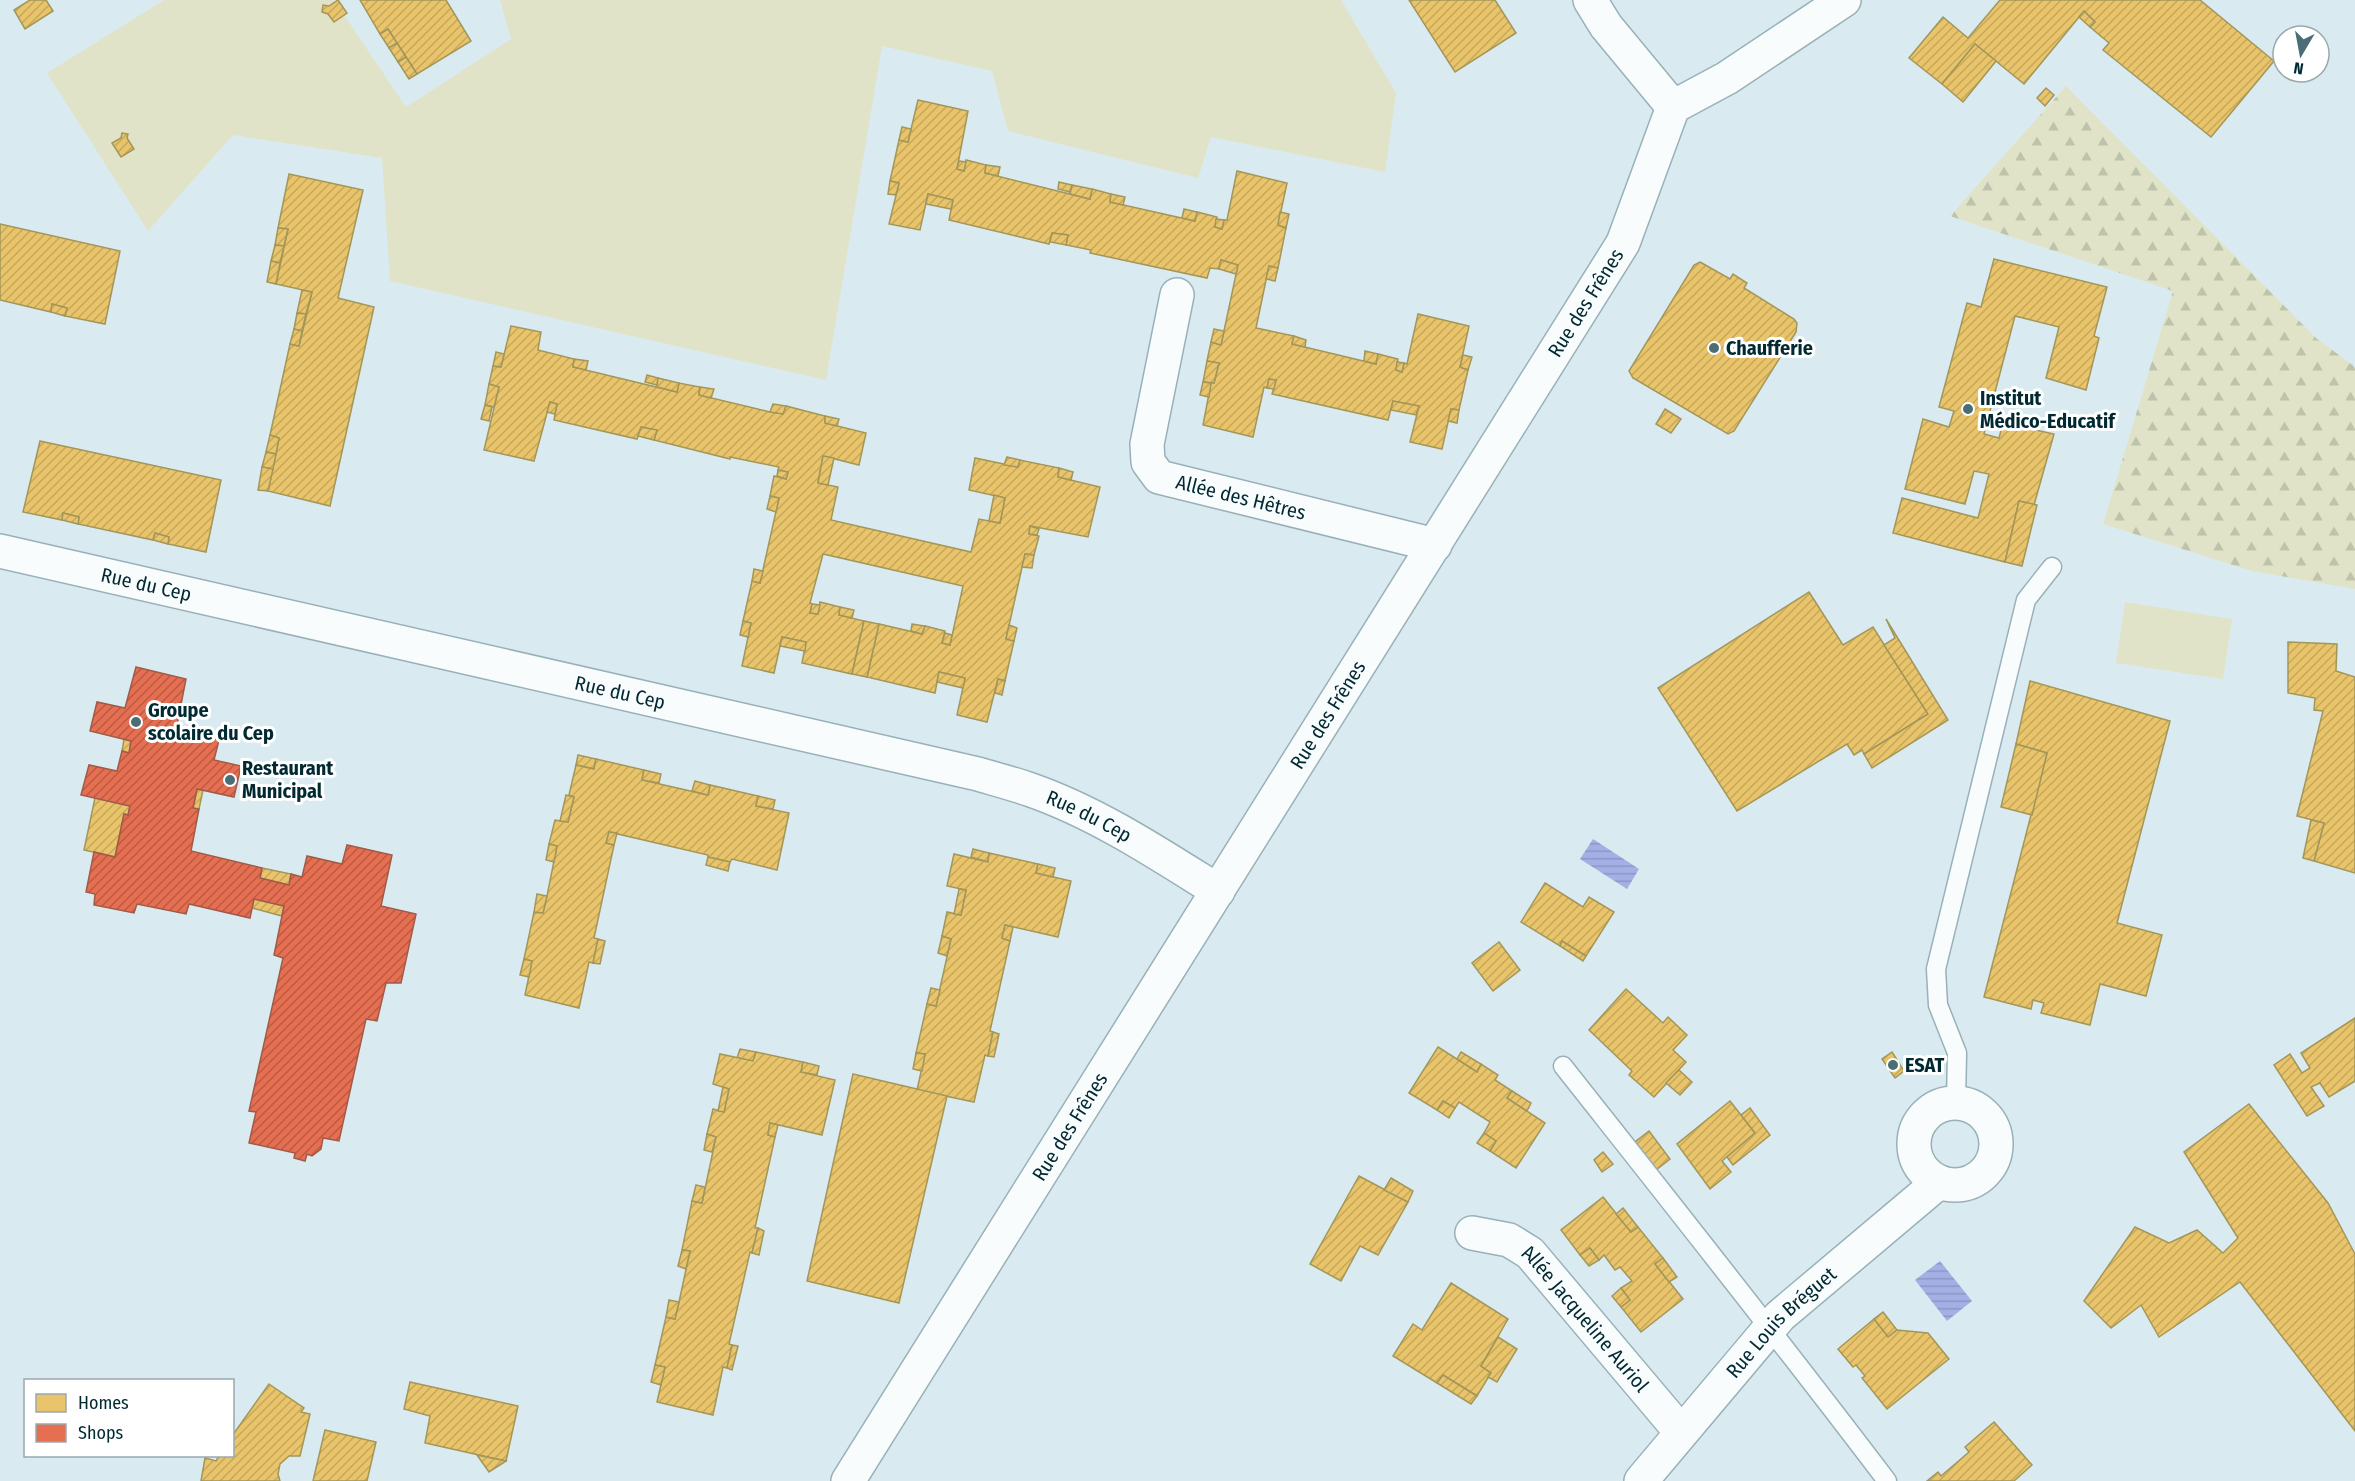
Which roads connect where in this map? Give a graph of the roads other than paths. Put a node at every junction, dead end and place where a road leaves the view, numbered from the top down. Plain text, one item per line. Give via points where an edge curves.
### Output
1 (1590, 0) edge
2 (1844, 0) edge
3 (1673, 107) junction
4 (1177, 295) dead end
5 (1434, 545) junction
6 (0, 551) edge
7 (2052, 567) dead end
8 (1218, 891) junction
9 (1563, 1066) dead end
10 (1956, 1103) junction
11 (1939, 1182) junction
12 (1472, 1233) dead end
13 (1770, 1327) junction
14 (1681, 1432) junction
15 (848, 1481) edge
16 (1641, 1481) edge
17 (1887, 1481) edge

1 - 3 street via 1606,26
2 - 3 street via 1727,78
3 - 5 street, Rue des Frênes via 1623,243
4 - 5 street, Allée des Hêtres via 1147,444 1148,462 1159,477
5 - 8 street, Rue des Frênes
6 - 8 street, Rue du Cep via 978,774 1032,790 1085,815 1142,844
7 - 10 lane via 2026,600 1936,969 1938,1005 1957,1053
8 - 15 street, Rue des Frênes
9 - 13 lane
10 - 11 street via 1927,1113 1915,1137 1919,1164
10 - 11 street via 1966,1104 1988,1119 1996,1143 1994,1155 1979,1177 1953,1185
11 - 13 street, Rue Louis Bréguet
12 - 14 street, Allée Jacqueline Auriol via 1509,1240 1530,1253
13 - 14 street, Rue Louis Bréguet
13 - 17 lane
14 - 16 street, Rue Louis Bréguet

